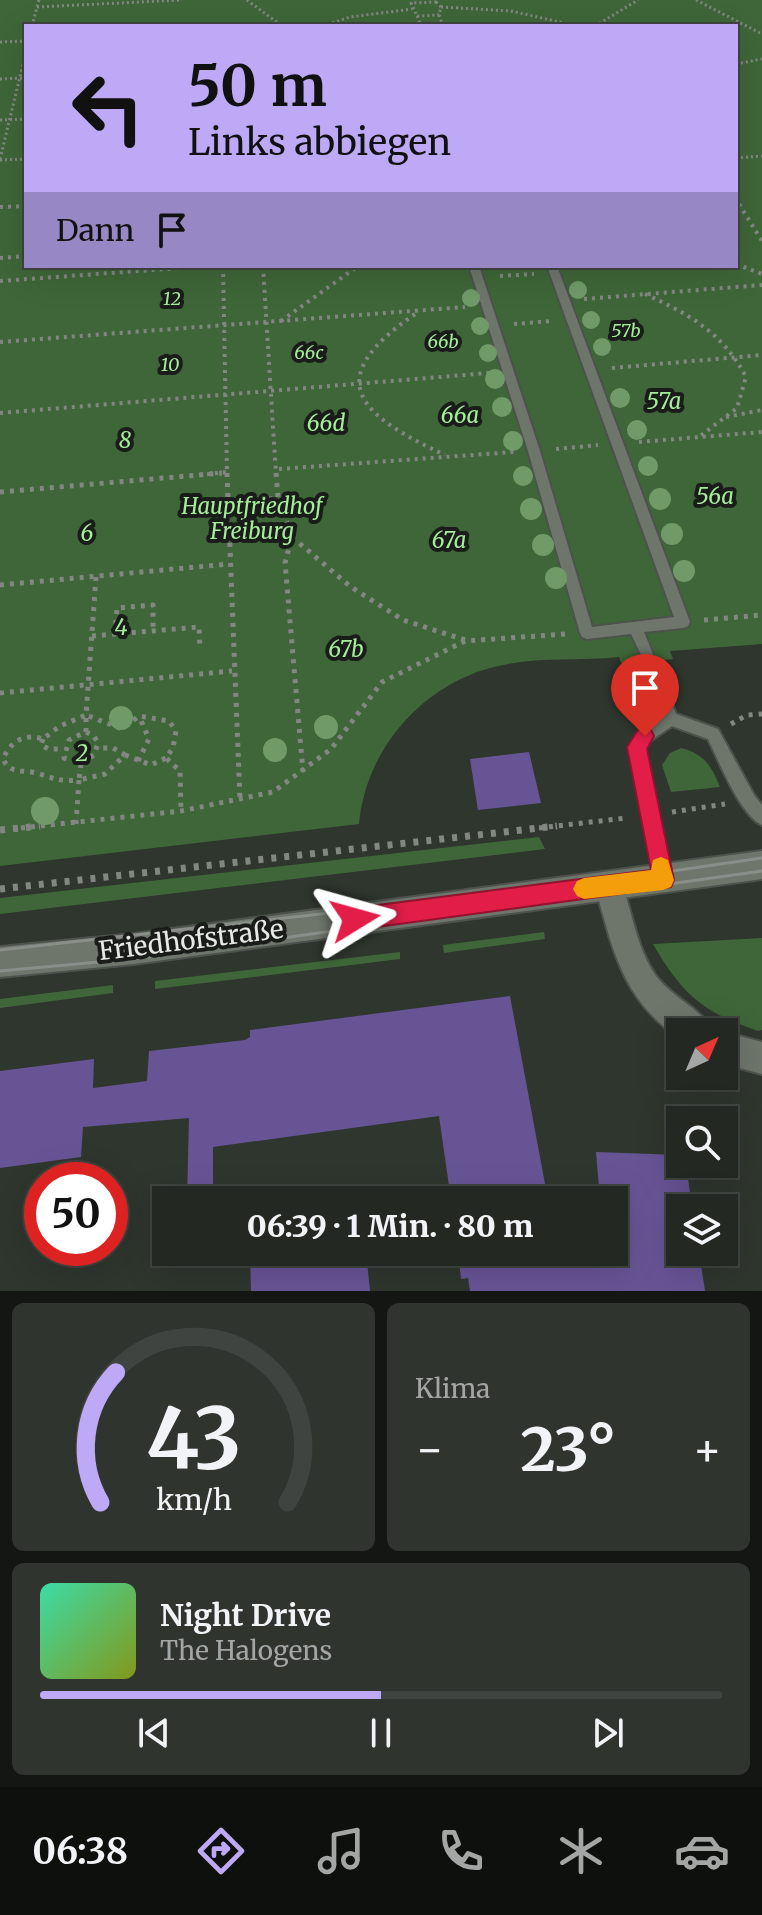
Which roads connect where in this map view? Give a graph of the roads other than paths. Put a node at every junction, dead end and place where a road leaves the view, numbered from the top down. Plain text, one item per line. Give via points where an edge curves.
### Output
1 (553, 269) edge
2 (476, 272) edge
3 (636, 629) junction
4 (670, 719) junction
5 (762, 817) edge
6 (762, 865) edge
7 (663, 880) junction
8 (609, 886) junction
9 (0, 962) edge
10 (677, 1018) edge
11 (738, 1052) edge
12 (762, 1058) edge

1 - 3 lane via 683,622
2 - 3 lane via 587,633
3 - 4 lane
4 - 5 lane via 713,734
4 - 7 lane via 637,747
6 - 7 main road, Friedhofstraße
7 - 8 main road, Friedhofstraße
8 - 9 main road, Friedhofstraße
8 - 10 main road via 638,980
11 - 12 main road

